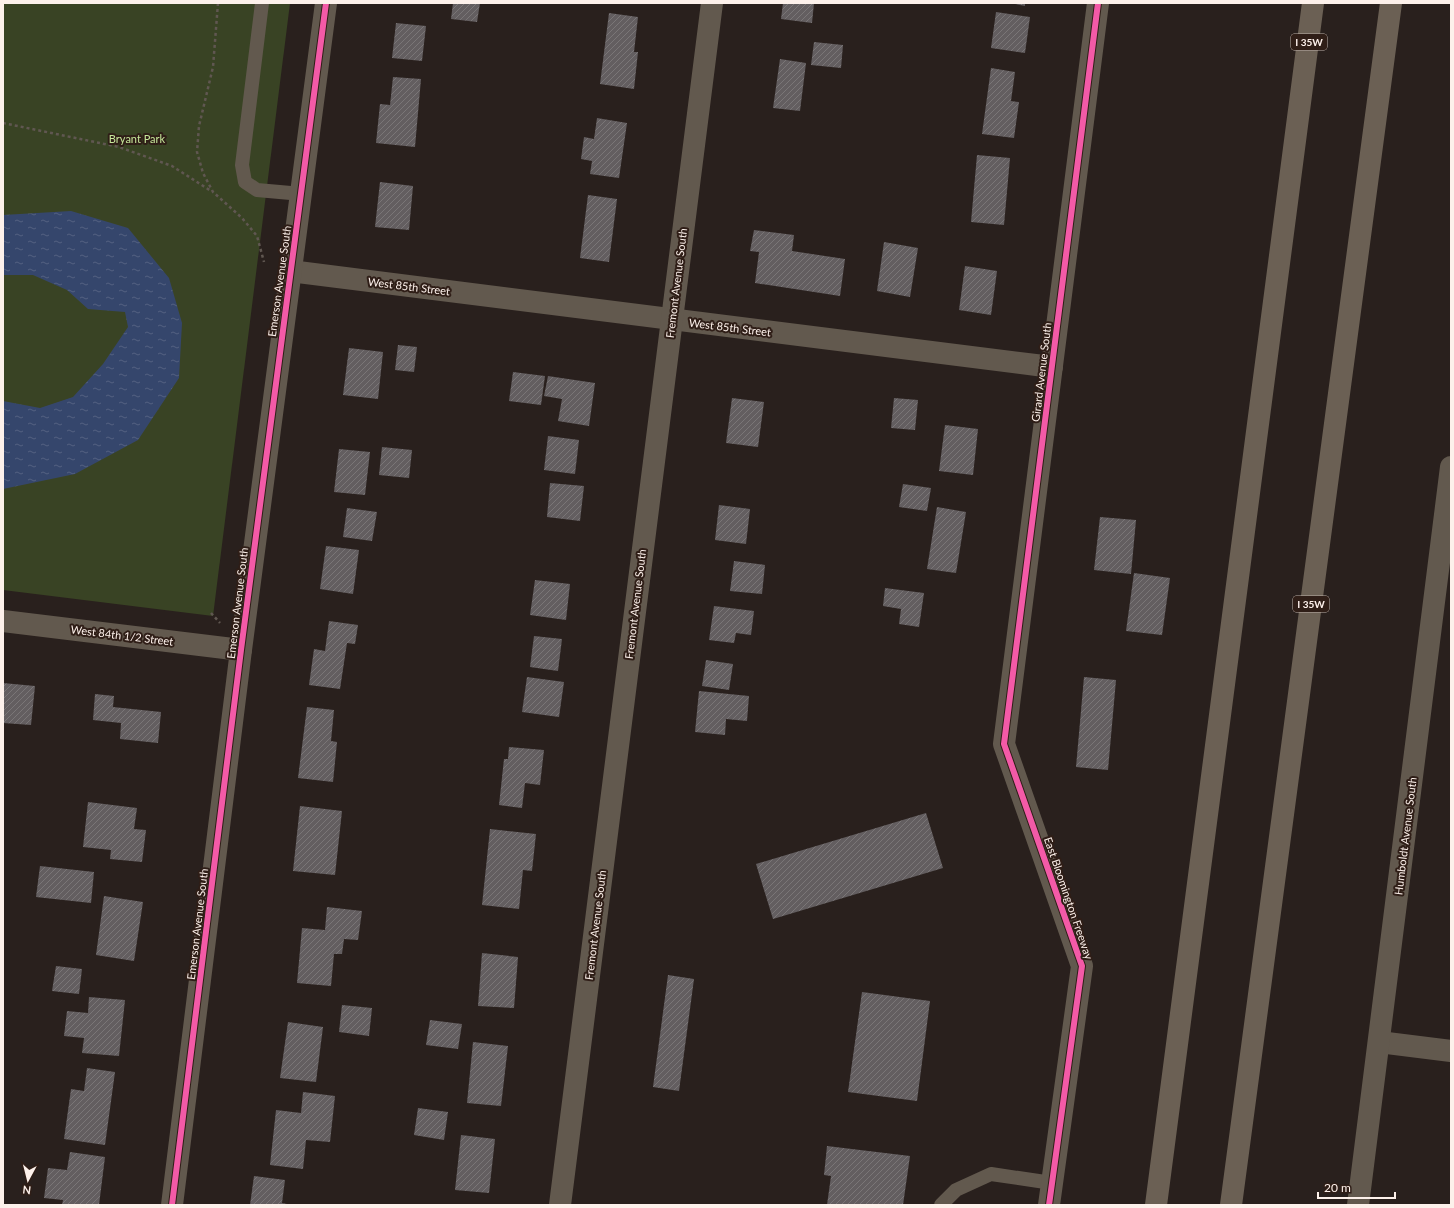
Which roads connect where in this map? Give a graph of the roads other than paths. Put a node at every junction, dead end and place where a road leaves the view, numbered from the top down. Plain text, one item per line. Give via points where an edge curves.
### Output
1 (262, 3) edge
2 (326, 3) edge
3 (712, 3) edge
4 (1098, 3) edge
5 (1313, 3) edge
6 (1392, 3) edge
7 (302, 194) junction
8 (290, 271) junction
9 (671, 319) junction
10 (1052, 367) junction
11 (1451, 467) edge
12 (3, 621) edge
13 (241, 650) junction
14 (1004, 744) joint
15 (1379, 1042) junction
16 (1451, 1051) edge
17 (1052, 1183) junction
18 (172, 1205) edge
19 (560, 1205) edge
20 (941, 1205) edge
21 (1049, 1205) edge
22 (1156, 1205) edge
23 (1231, 1205) edge
24 (1358, 1205) edge

1 - 7 lane via 242,165 245,182 257,190
2 - 7 street, Emerson Avenue South
3 - 9 street, Fremont Avenue South
4 - 10 street, Girard Avenue South
5 - 22 highway, I 35W
6 - 23 highway, I 35W
7 - 8 street, Emerson Avenue South
8 - 9 street, West 85th Street
8 - 13 street, Emerson Avenue South
9 - 10 street, West 85th Street
9 - 19 street, Fremont Avenue South
10 - 14 street, Girard Avenue South
11 - 15 street, Humboldt Avenue South
12 - 13 street, West 84th 1/2 Street
13 - 18 street, Emerson Avenue South
14 - 17 street, East Bloomington Freeway via 1082,966
15 - 16 street
15 - 24 street, Humboldt Avenue South
17 - 20 lane via 991,1174 956,1190
17 - 21 street, East Bloomington Freeway

